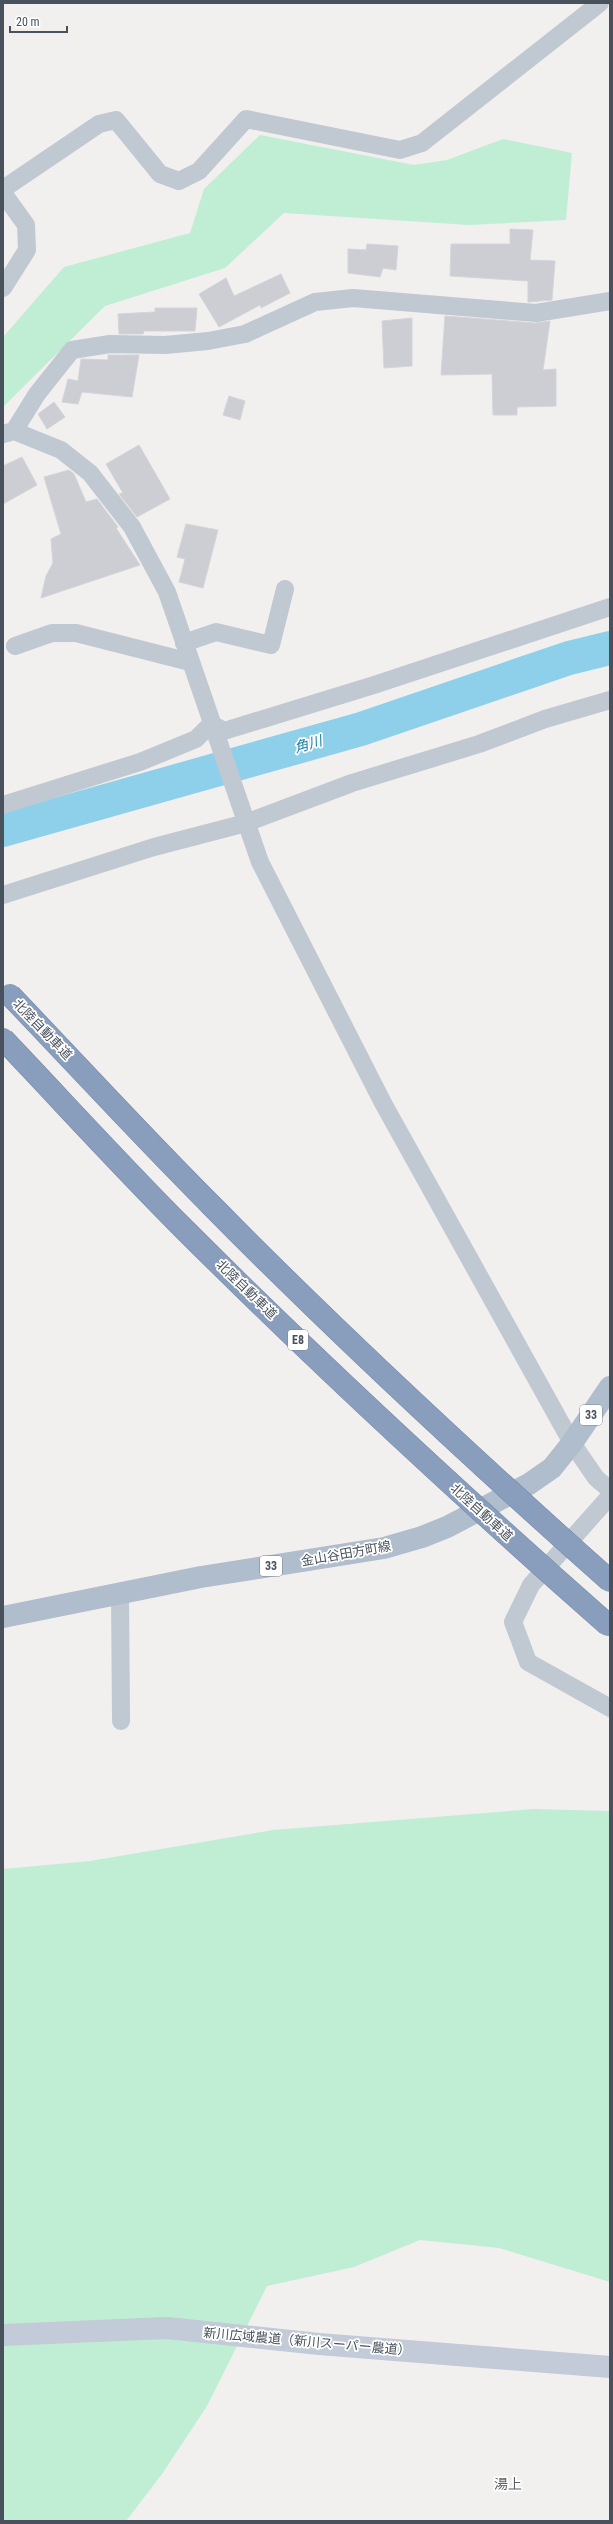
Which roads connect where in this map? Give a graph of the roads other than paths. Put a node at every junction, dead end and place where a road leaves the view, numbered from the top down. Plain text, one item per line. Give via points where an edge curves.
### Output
1 (600, 3) edge
2 (3, 190) edge
3 (3, 193) edge
4 (3, 288) edge
5 (610, 301) edge
6 (8, 432) edge
7 (285, 589) dead end
8 (610, 607) edge
9 (184, 643) junction
10 (15, 646) dead end
11 (190, 662) junction
12 (610, 700) edge
13 (212, 727) junction
14 (3, 805) edge
15 (245, 820) junction
16 (3, 895) edge
17 (10, 995) dead end
18 (3, 1039) edge
19 (610, 1387) edge
20 (572, 1443) junction
21 (610, 1490) edge
22 (610, 1496) edge
23 (610, 1581) edge
24 (120, 1593) junction
25 (3, 1617) edge
26 (608, 1625) dead end
27 (610, 1708) edge
28 (121, 1721) dead end
29 (3, 2335) edge
30 (610, 2367) edge

1 - 2 street via 422,143 400,150 246,119 199,171 178,181 160,174 116,120 99,124
3 - 4 street via 26,225 27,250
5 - 6 street via 536,313 353,298 315,302 245,334 208,341 165,345 110,344 72,350
6 - 9 street via 61,450 90,473 132,527 167,592
7 - 9 street via 271,645 216,632
8 - 13 street via 374,685 224,731
9 - 11 street
10 - 11 street via 52,633 76,634
11 - 13 street
12 - 15 street via 545,719 479,744 352,783
13 - 14 street via 196,739 140,762
13 - 15 street
15 - 16 street via 154,846 90,869
15 - 20 street via 260,862 383,1103
17 - 23 highway, 北陸自動車道, bridge via 211,1205 378,1370 487,1472
18 - 26 highway, 北陸自動車道 / E8, bridge via 184,1228 354,1394 465,1498
19 - 20 main road, 金山谷田方町線 / 33
20 - 21 street via 596,1478
20 - 24 main road, 金山谷田方町線 / 33 via 552,1468 529,1484 447,1527 422,1537 384,1548 201,1577
22 - 27 street via 531,1585 513,1622 528,1662
24 - 25 main road, 金山谷田方町線 / 33
24 - 28 street
29 - 30 street, 新川広域農道（新川スーパー農道） via 167,2328 319,2344

